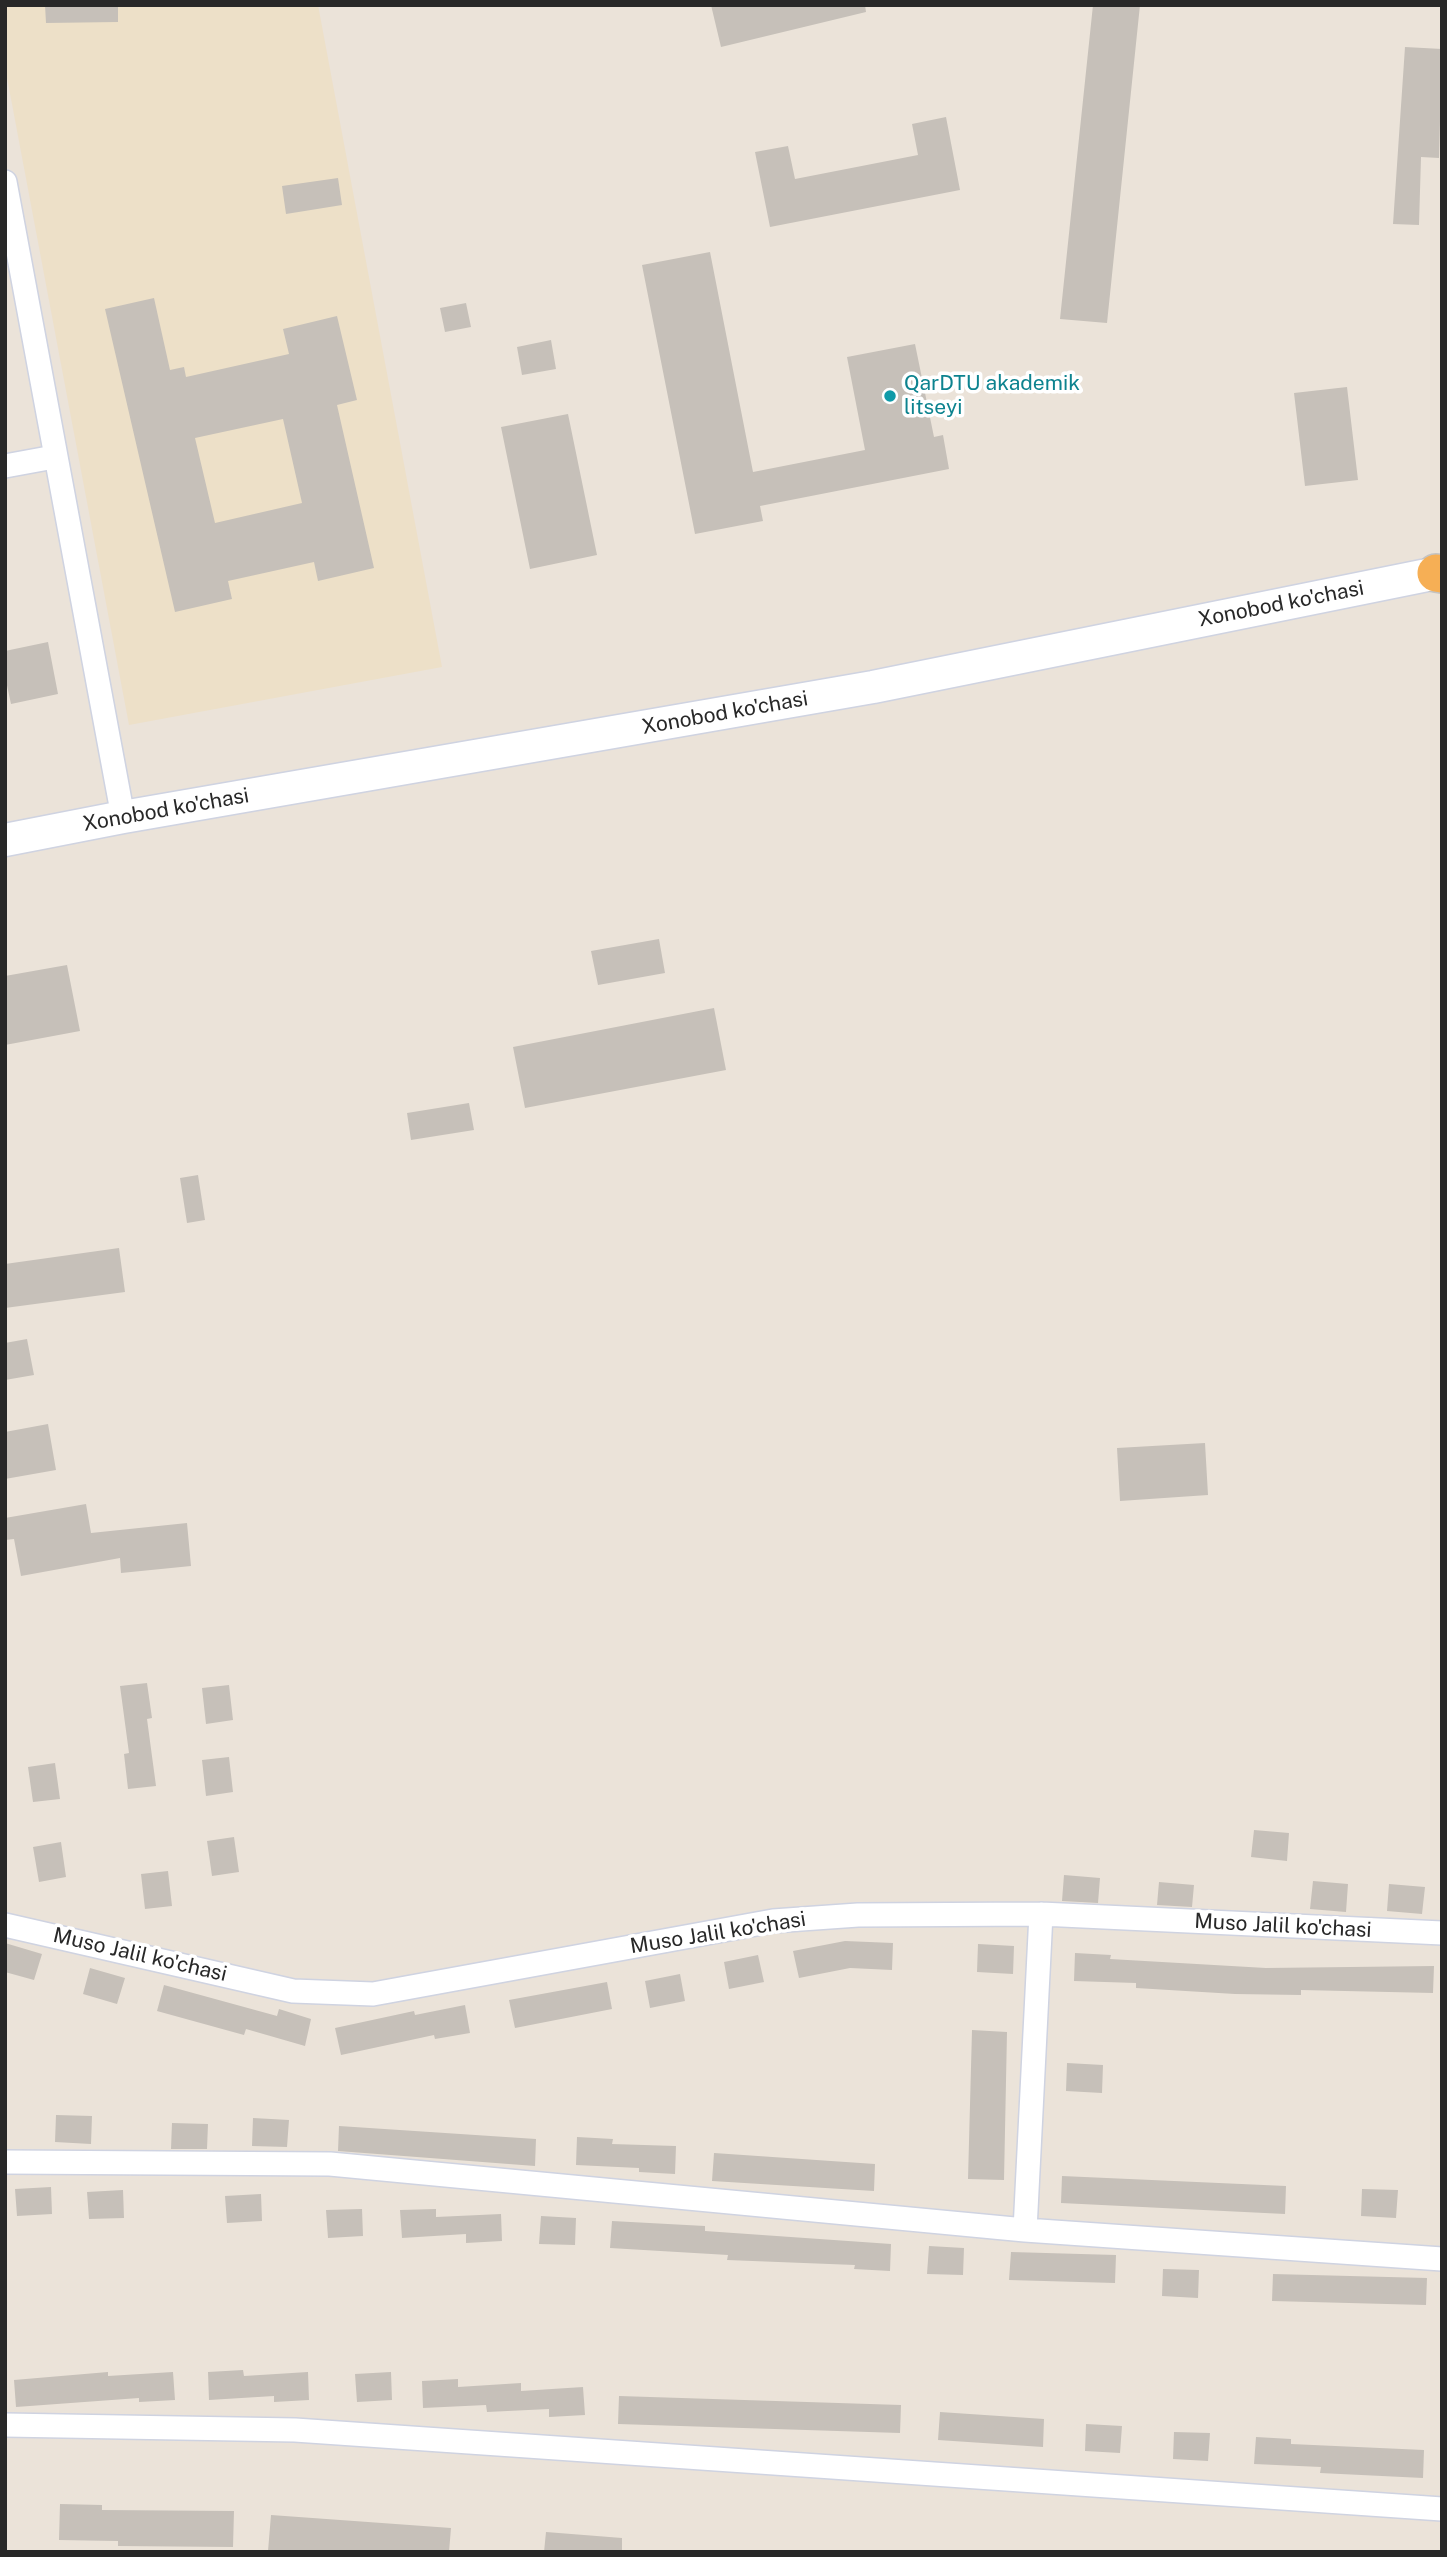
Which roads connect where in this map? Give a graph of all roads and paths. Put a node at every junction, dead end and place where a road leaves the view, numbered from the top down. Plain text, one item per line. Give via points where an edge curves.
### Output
1 (5, 182) edge
2 (54, 457) junction
3 (5, 466) edge
4 (1440, 573) edge
5 (122, 817) junction
6 (5, 840) edge
7 (1041, 1914) junction
8 (5, 1924) edge
9 (1442, 1933) edge
10 (5, 2162) edge
11 (1025, 2230) junction
12 (1442, 2259) edge
13 (5, 2425) edge
14 (1442, 2509) edge

1 - 2 street
2 - 3 street
2 - 5 street
4 - 5 main road, Xonobod ko'chasi via 873,687
5 - 6 main road, Xonobod ko'chasi
7 - 8 street, Muso Jalil ko'chasi via 858,1915 773,1921 373,1994 293,1991
7 - 9 street, Muso Jalil ko'chasi
7 - 11 street
10 - 11 street via 330,2164
11 - 12 street
13 - 14 street via 295,2430

